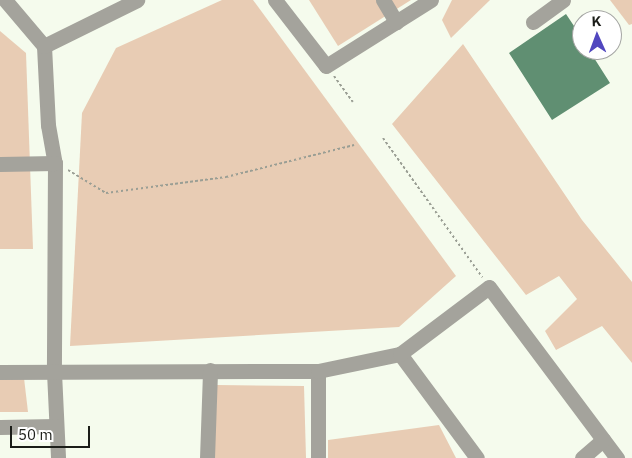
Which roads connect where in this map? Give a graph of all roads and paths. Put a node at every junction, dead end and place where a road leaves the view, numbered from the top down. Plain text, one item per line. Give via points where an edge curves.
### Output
1 (5, 0) edge
2 (137, 0) edge
3 (275, 0) edge
4 (383, 0) edge
5 (563, 0) edge
6 (437, 2) edge
7 (396, 22) junction
8 (533, 22) dead end
9 (44, 46) junction
10 (326, 66) junction
11 (353, 102) dead end
12 (384, 138) dead end
13 (354, 145) dead end
14 (55, 163) junction
15 (0, 164) edge
16 (489, 287) junction
17 (400, 354) junction
18 (210, 370) junction
19 (318, 371) junction
20 (0, 372) edge
21 (54, 372) junction
22 (56, 426) junction
23 (0, 427) edge
24 (603, 440) junction
25 (58, 458) edge
26 (207, 458) edge
27 (318, 458) edge
28 (477, 458) edge
29 (582, 458) edge
30 (617, 458) edge

1 - 9 street
2 - 9 street
3 - 10 street
4 - 7 street
5 - 8 street
6 - 7 street
7 - 10 street
9 - 14 street via 48,125
10 - 11 path
12 - 16 path
13 - 14 path via 226,177 106,193
14 - 15 street
14 - 21 street
16 - 17 street
16 - 24 street
17 - 19 street
17 - 28 street
18 - 19 street
18 - 21 street
18 - 26 street
19 - 27 street
20 - 21 street
21 - 22 street
22 - 23 street
22 - 25 street
24 - 29 street
24 - 30 street

